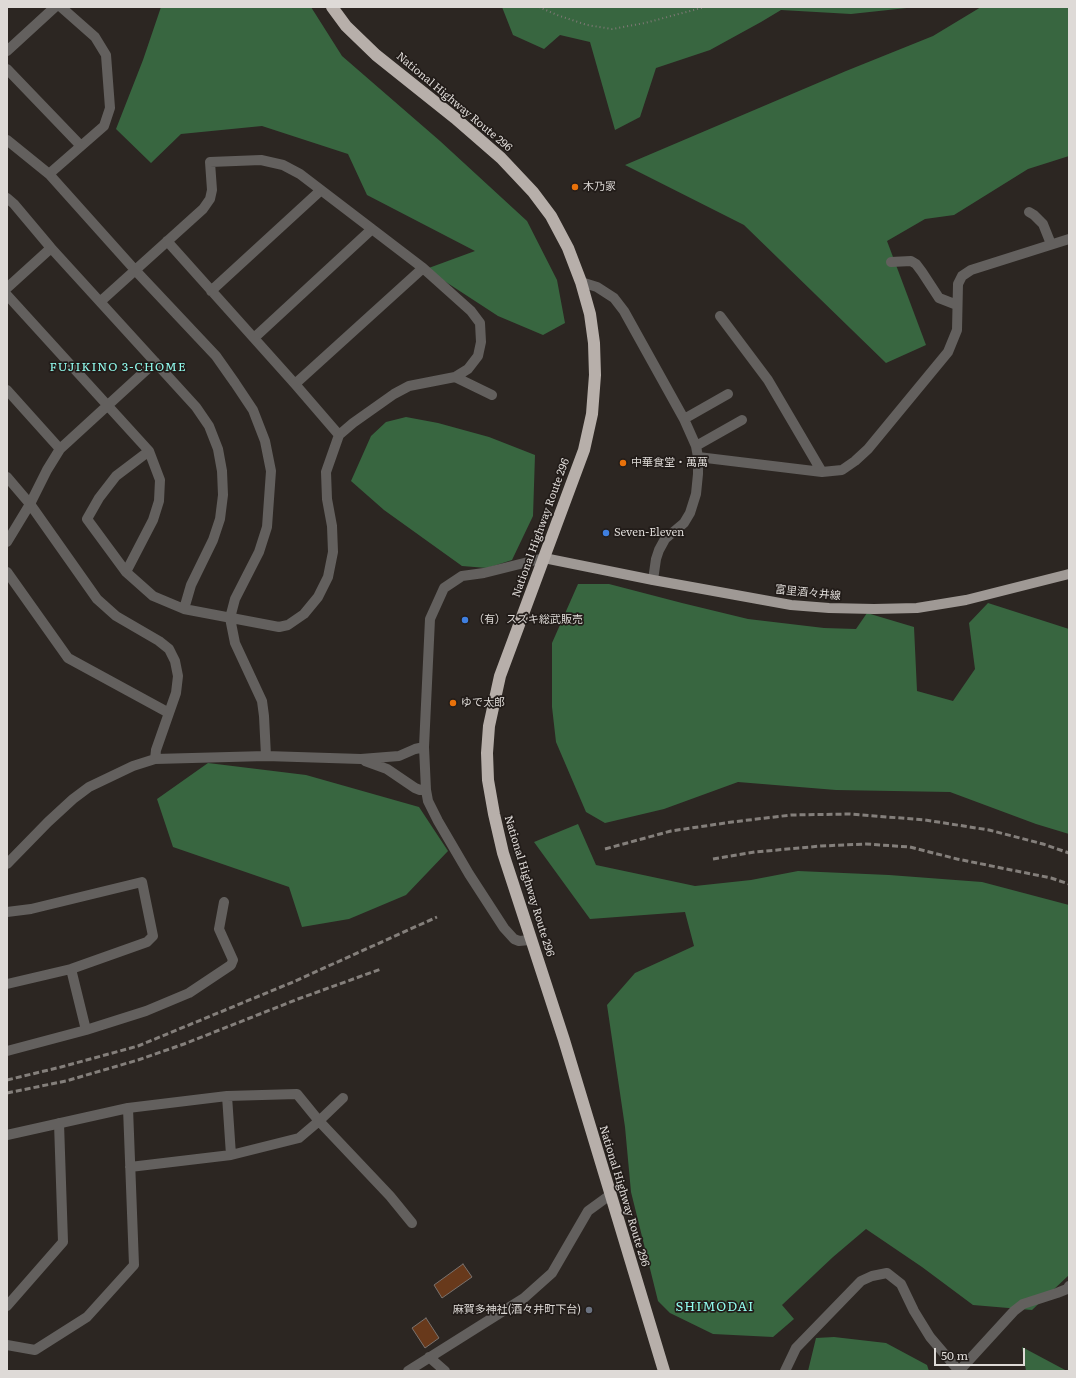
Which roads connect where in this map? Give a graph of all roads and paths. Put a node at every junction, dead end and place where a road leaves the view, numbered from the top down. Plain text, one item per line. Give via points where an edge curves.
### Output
1 (55, 7) edge
2 (61, 7) edge
3 (332, 7) edge
4 (539, 7) edge
5 (705, 7) edge
6 (7, 51) edge
7 (7, 69) edge
8 (7, 140) edge
9 (81, 146) junction
10 (49, 174) junction
11 (320, 191) junction
12 (7, 198) edge
13 (1029, 212) dead end
14 (372, 229) junction
15 (1069, 239) edge
16 (167, 242) junction
17 (1051, 244) junction
18 (51, 248) junction
19 (891, 262) dead end
20 (423, 268) junction
21 (135, 270) junction
22 (581, 282) junction
23 (7, 288) edge
24 (211, 292) junction
25 (7, 295) edge
26 (101, 301) junction
27 (957, 305) junction
28 (720, 316) dead end
29 (254, 338) junction
30 (155, 362) junction
31 (455, 377) junction
32 (295, 384) junction
33 (7, 390) edge
34 (728, 394) dead end
35 (492, 395) dead end
36 (108, 405) junction
37 (684, 419) junction
38 (742, 420) dead end
39 (339, 435) junction
40 (696, 446) junction
41 (60, 449) junction
42 (149, 451) junction
43 (698, 457) junction
44 (822, 472) junction
45 (7, 477) edge
46 (30, 504) junction
47 (7, 542) edge
48 (544, 558) junction
49 (7, 572) edge
50 (126, 572) junction
51 (1069, 574) edge
52 (653, 580) junction
53 (184, 609) junction
54 (230, 618) junction
55 (169, 713) junction
56 (424, 747) junction
57 (266, 756) junction
58 (155, 759) junction
59 (361, 759) junction
60 (426, 790) junction
61 (7, 864) edge
62 (224, 902) dead end
63 (7, 912) edge
64 (530, 940) junction
65 (71, 969) junction
66 (7, 984) edge
67 (86, 1030) junction
68 (7, 1051) edge
69 (227, 1096) junction
70 (343, 1098) dead end
71 (128, 1108) junction
72 (319, 1121) junction
73 (59, 1123) junction
74 (7, 1135) edge
75 (231, 1155) junction
76 (130, 1167) junction
77 (610, 1195) junction
78 (412, 1223) dead end
79 (1069, 1286) edge
80 (7, 1306) edge
81 (7, 1344) edge
82 (429, 1358) junction
83 (408, 1371) edge
84 (445, 1371) edge
85 (664, 1371) edge
86 (786, 1371) edge
87 (959, 1371) edge

1 - 6 street
2 - 9 street via 95,37 106,55 110,108 104,126
3 - 22 highway, National Highway Route 296 via 346,26 376,55 502,158 533,192 551,216 568,248
4 - 5 path via 587,25 612,29
7 - 9 street
8 - 10 street
9 - 10 street
10 - 21 street
11 - 14 street
11 - 16 street via 300,174 282,165 261,160 210,162 210,199 203,209
11 - 24 street
12 - 18 street
13 - 17 street via 1043,224
14 - 20 street
14 - 29 street
15 - 17 street
16 - 21 street
16 - 24 street
17 - 27 street via 971,270 962,276 958,284
18 - 23 street
18 - 26 street
19 - 27 street via 916,264 939,298
20 - 31 street via 480,323 482,342 478,356 468,369
20 - 32 street
21 - 26 street
21 - 54 street via 216,356 253,410 266,441 271,472 267,527 259,552 235,599
22 - 37 street via 597,287 614,298 624,311
22 - 48 highway, National Highway Route 296 via 590,314 594,343 592,414 584,450
24 - 29 street
25 - 36 street
26 - 30 street
27 - 44 street via 957,330 948,352 868,449 842,470
28 - 44 street via 768,380
29 - 32 street
30 - 36 street
30 - 53 street via 196,407 209,426 218,449 222,471 223,496 220,519 213,540 191,585
31 - 35 street
31 - 39 street via 409,386 394,394
32 - 39 street
33 - 41 street
34 - 37 street
36 - 41 street
36 - 42 street
37 - 40 street
38 - 40 street
39 - 54 street via 326,472 333,552 328,577 318,598 304,614 288,625 279,627
40 - 43 street
41 - 46 street
42 - 50 street via 160,480 159,501 153,520
42 - 50 street via 116,476 87,519
43 - 44 street
43 - 52 street via 696,494 690,513 659,550
45 - 46 street
46 - 47 street
46 - 55 street via 97,599 116,616 169,649 178,676 176,693
48 - 52 main road, 富里酒々井線
48 - 56 street via 462,576 444,588 430,619
48 - 64 highway, National Highway Route 296 via 500,676 489,726 487,753 488,780 494,814 503,853
49 - 55 street via 68,658
50 - 53 street via 153,596
51 - 52 main road, 富里酒々井線 via 966,600 917,608 874,609 791,605
53 - 54 street
54 - 57 street via 235,643 262,701
55 - 58 street
56 - 59 street via 399,756
56 - 60 street
57 - 58 street
57 - 59 street
58 - 61 street via 133,766 89,787 48,822
59 - 60 street via 387,769 415,788
60 - 64 street via 428,801 438,821 504,928 519,942
62 - 67 street via 218,929 233,960 231,966 189,993 146,1011
63 - 65 street via 31,909 142,882 153,936 147,942
64 - 77 highway, National Highway Route 296 via 564,1040
65 - 66 street
65 - 67 street
67 - 68 street
69 - 71 street
69 - 72 street via 297,1094
69 - 75 street
70 - 72 street
71 - 73 street
71 - 76 street
72 - 75 street via 299,1138
72 - 78 street
73 - 74 street
73 - 80 street via 63,1242
75 - 76 street
76 - 81 street via 134,1266 87,1318 42,1346 35,1350
77 - 82 street via 588,1211 552,1273 524,1298
77 - 85 highway, National Highway Route 296
79 - 87 street via 1067,1289 1023,1304
82 - 83 street
82 - 84 street
86 - 87 street via 796,1348 862,1281 887,1273 901,1284 930,1337

